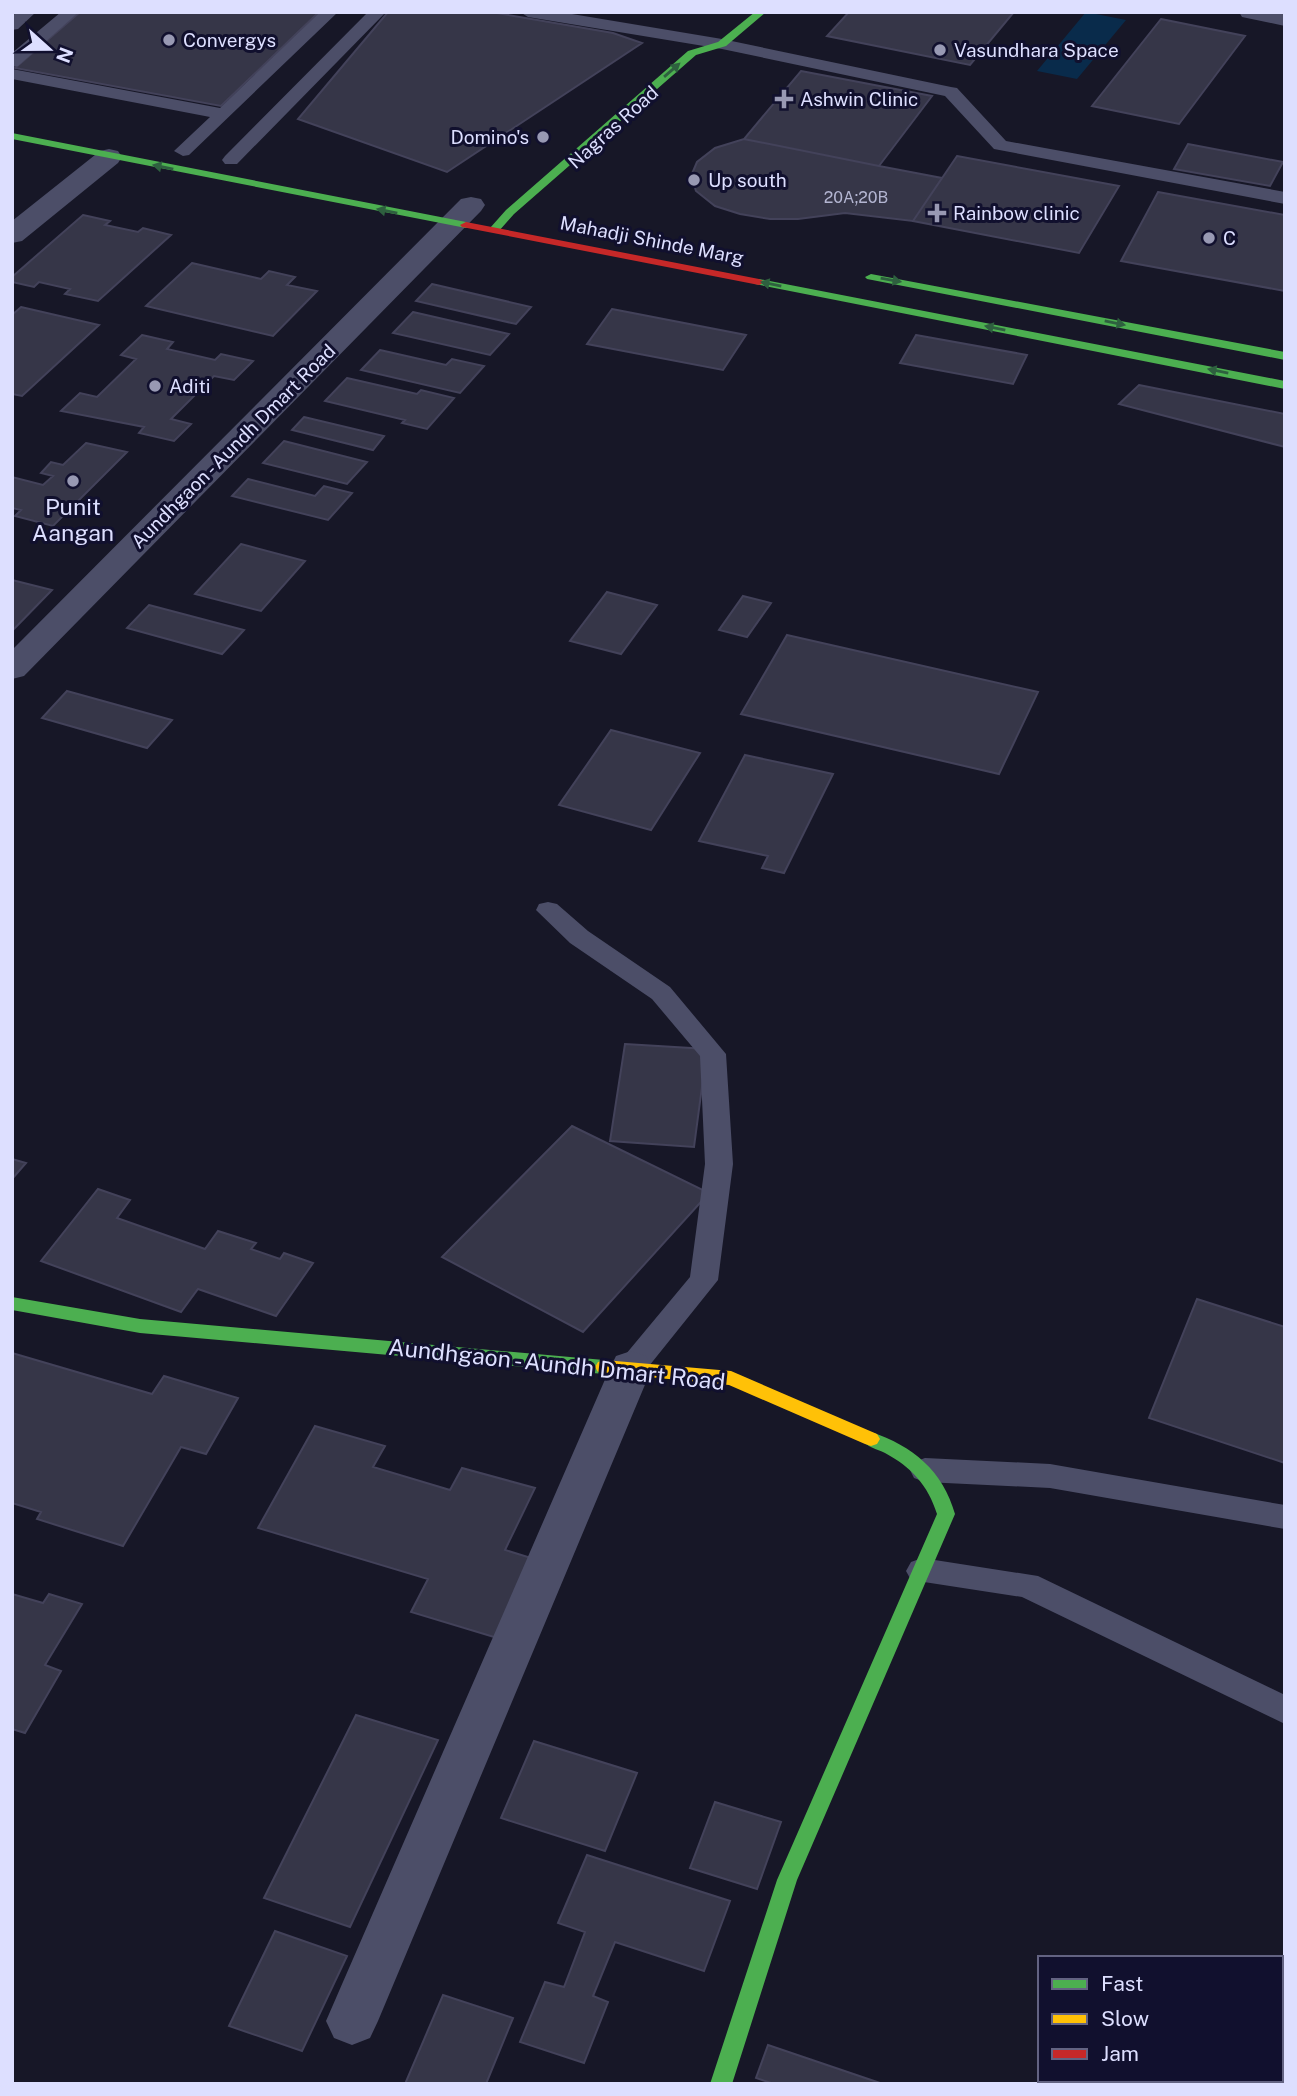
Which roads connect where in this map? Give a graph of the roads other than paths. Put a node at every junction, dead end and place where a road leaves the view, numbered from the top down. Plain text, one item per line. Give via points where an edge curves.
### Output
1 (28, 12) edge
2 (71, 12) edge
3 (330, 12) edge
4 (378, 12) edge
5 (528, 12) edge
6 (761, 12) edge
7 (1251, 12) edge
8 (1285, 19) edge
9 (12, 25) edge
10 (720, 52) junction
11 (12, 62) edge
12 (12, 74) edge
13 (224, 114) junction
14 (12, 136) edge
15 (177, 150) joint
16 (109, 157) junction
17 (219, 158) junction
18 (257, 165) dead end
19 (1285, 198) edge
20 (477, 210) junction
21 (494, 230) junction
22 (12, 235) edge
23 (526, 237) junction
24 (855, 274) dead end
25 (1285, 356) edge
26 (1285, 384) edge
27 (12, 669) edge
28 (548, 910) dead end
29 (12, 1303) edge
30 (631, 1368) junction
31 (925, 1470) junction
32 (1285, 1517) edge
33 (922, 1571) junction
34 (1285, 1710) edge
35 (352, 2021) dead end
36 (721, 2084) edge

1 - 9 lane
2 - 11 lane
3 - 13 lane
4 - 17 lane
5 - 10 lane
6 - 10 main road, Nagras Road
7 - 8 street
10 - 19 lane via 951,92 1000,145
20 -> 10 main road, Nagras Road via 692,52
12 - 13 lane
13 - 15 lane
14 - 16 main road, Mahadji Shinde Marg
15 - 17 main road
20 -> 16 main road, Mahadji Shinde Marg
16 - 22 street
17 - 18 main road
20 - 21 main road, Mahadji Shinde Marg
20 - 21 main road
20 - 23 main road, Mahadji Shinde Marg via 539,217
20 - 27 street, Aundhgaon - Aundh Dmart Road
21 - 23 main road, Mahadji Shinde Marg
26 -> 23 main road, Mahadji Shinde Marg
24 -> 25 main road
28 - 30 lane via 661,993 713,1054 719,1164 704,1280
29 - 30 main road, Aundhgaon - Aundh Dmart Road via 140,1326
30 - 31 main road, Aundhgaon - Aundh Dmart Road via 731,1378 905,1454
30 - 35 street
31 - 32 lane via 1050,1476
31 - 33 main road, Aundhgaon - Aundh Dmart Road via 943,1493 946,1514
33 - 34 lane via 1027,1585
33 - 36 main road, Aundhgaon - Aundh Dmart Road via 787,1880

